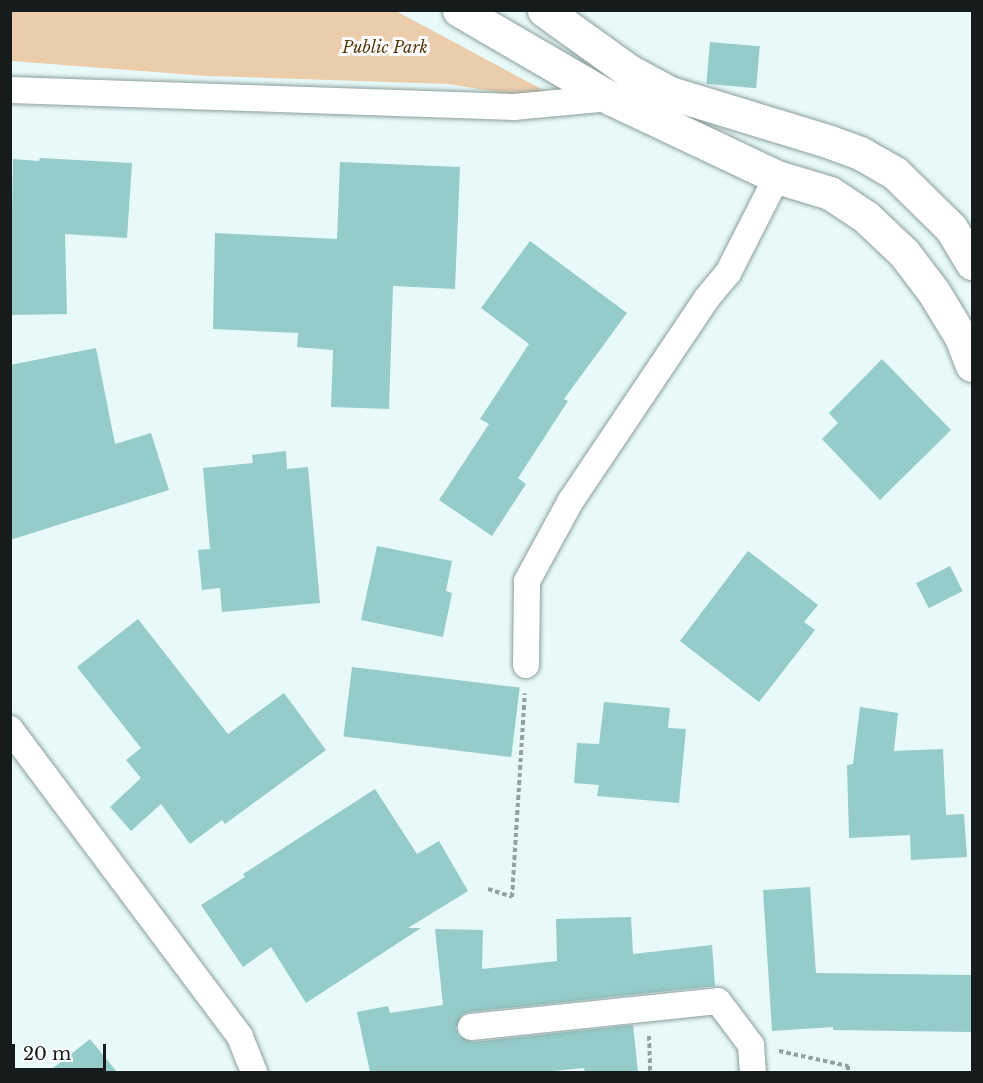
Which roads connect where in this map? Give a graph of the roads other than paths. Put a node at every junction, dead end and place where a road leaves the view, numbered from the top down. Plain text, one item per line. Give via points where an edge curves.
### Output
1 (459, 10) edge
2 (543, 10) edge
3 (10, 90) edge
4 (610, 98) junction
5 (777, 177) junction
6 (972, 263) edge
7 (972, 365) edge
8 (526, 665) road end
9 (10, 729) edge
10 (471, 1027) dead end
11 (254, 1072) edge
12 (753, 1072) edge

1 - 4 main road
2 - 6 main road via 629,71 670,93 830,142 895,172 951,228
3 - 4 street via 514,107
4 - 5 main road
5 - 7 main road via 830,193 866,217 904,253 962,337
5 - 8 street via 728,273 707,298 570,502 527,581
9 - 11 street via 240,1037
10 - 12 street via 718,1001 752,1045

